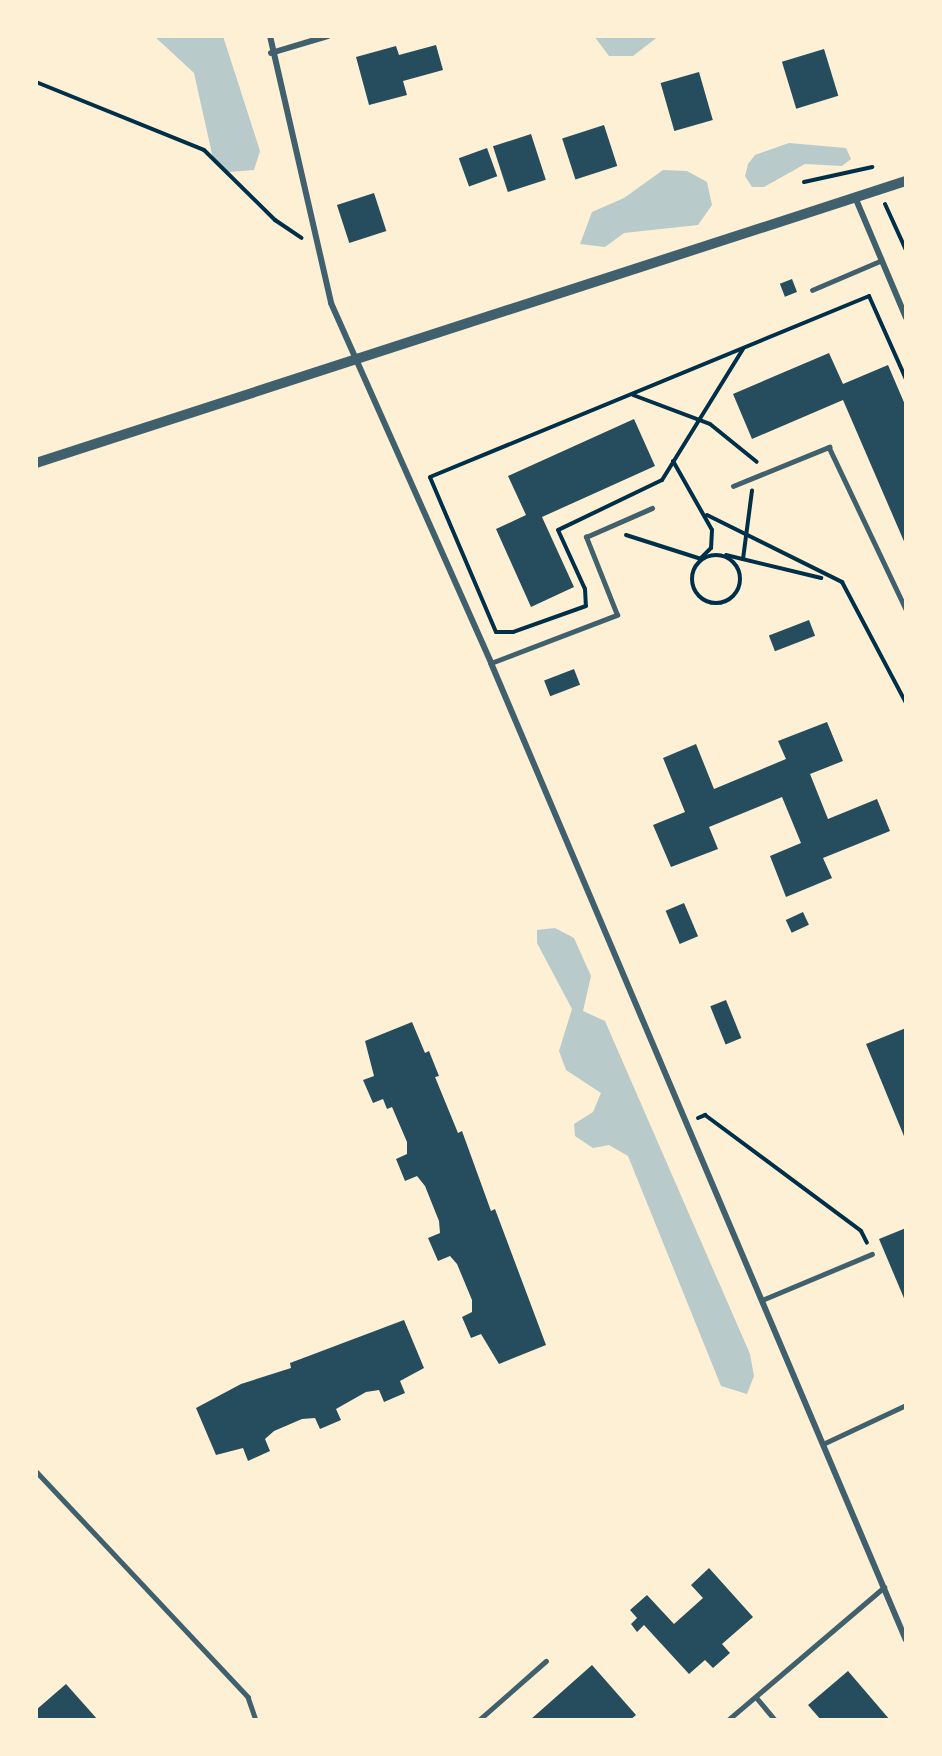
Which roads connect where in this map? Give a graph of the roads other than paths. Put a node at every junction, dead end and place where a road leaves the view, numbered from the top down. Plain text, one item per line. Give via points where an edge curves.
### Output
1 (270, 36) edge
2 (328, 36) edge
3 (271, 53) junction
4 (906, 181) edge
5 (855, 197) junction
6 (880, 261) junction
7 (812, 290) dead end
8 (906, 318) edge
9 (357, 361) junction
10 (36, 463) edge
11 (733, 486) dead end
12 (652, 508) dead end
13 (906, 609) edge
14 (491, 663) junction
15 (872, 1254) road end
16 (762, 1300) junction
17 (906, 1405) edge
18 (825, 1443) junction
19 (36, 1471) edge
20 (884, 1587) junction
21 (906, 1640) edge
22 (546, 1661) dead end
23 (756, 1697) junction
24 (256, 1720) edge
25 (479, 1720) edge
26 (728, 1720) edge
27 (775, 1720) edge

1 - 3 street
2 - 3 street
3 - 9 street via 331,303
4 - 5 street
5 - 6 street
5 - 9 street
6 - 7 lane
6 - 8 street
9 - 10 street
9 - 14 street
11 - 13 lane via 829,447
12 - 14 lane via 586,537 617,615
14 - 16 street
15 - 16 lane
16 - 18 street
17 - 18 lane
18 - 20 street
19 - 24 lane via 248,1697
20 - 21 street
20 - 23 lane
22 - 25 lane
23 - 26 lane
23 - 27 lane

